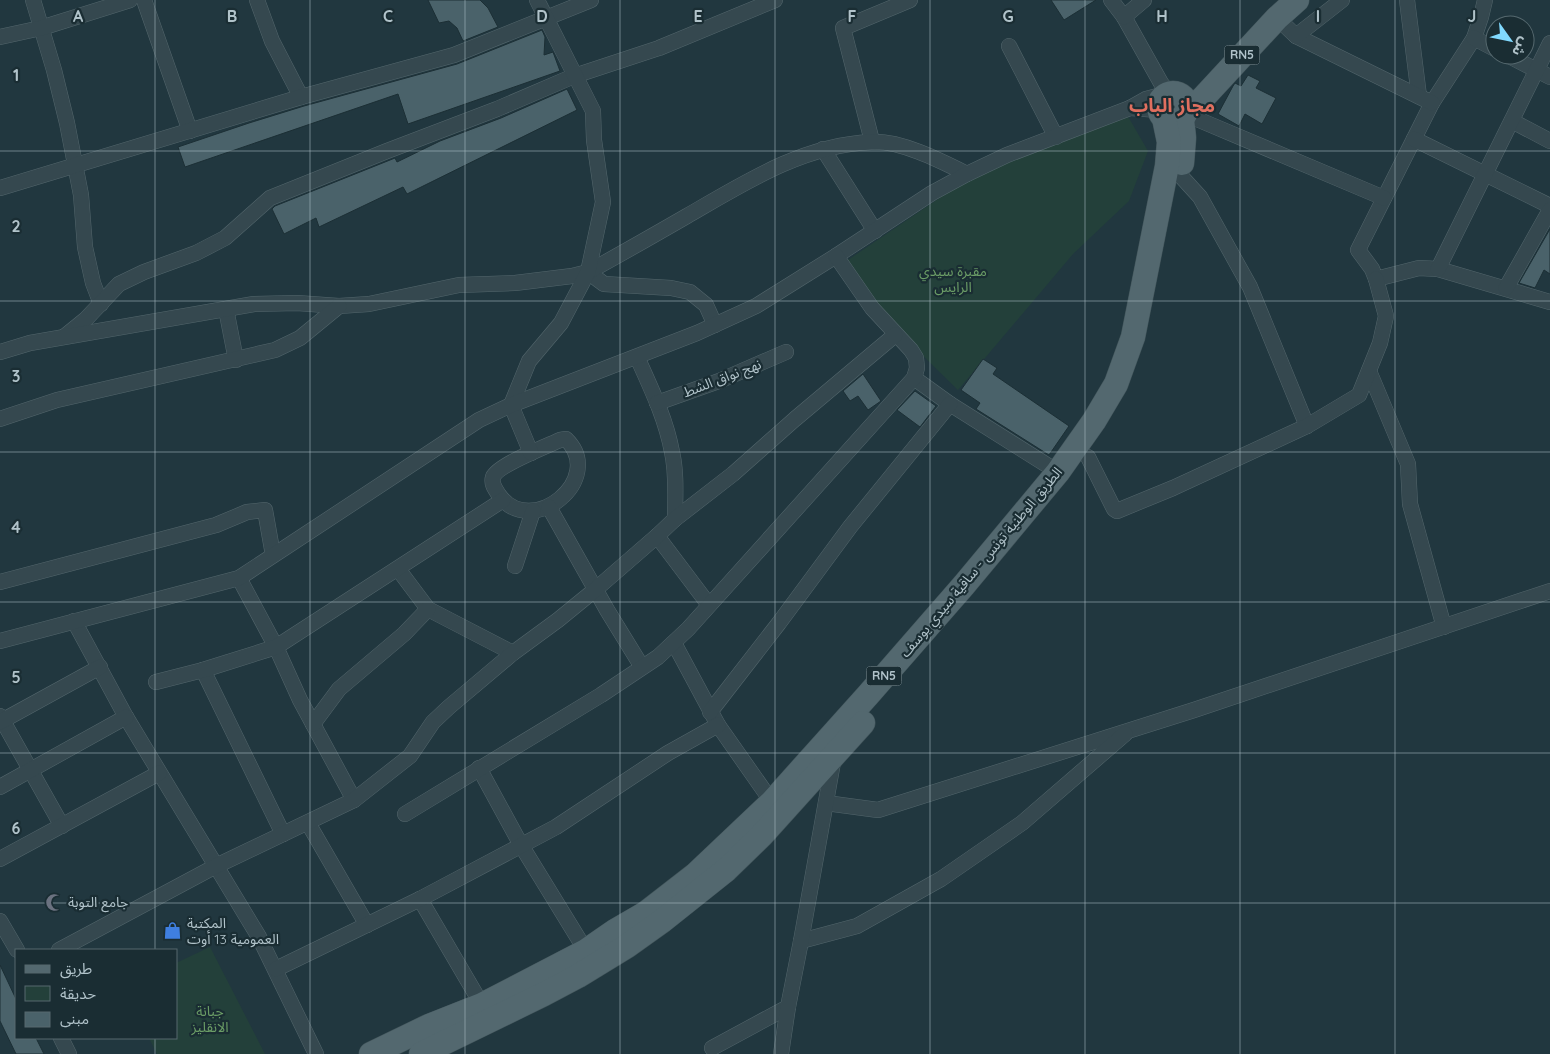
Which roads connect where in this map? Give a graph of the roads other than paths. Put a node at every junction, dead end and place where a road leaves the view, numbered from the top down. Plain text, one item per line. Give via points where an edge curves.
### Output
1 (32, 0) edge
2 (130, 0) edge
3 (144, 0) edge
4 (257, 0) edge
5 (536, 0) edge
6 (592, 0) edge
7 (775, 0) edge
8 (910, 0) edge
9 (1111, 0) edge
10 (1144, 0) edge
11 (1297, 0) edge
12 (1342, 0) edge
13 (1407, 0) edge
14 (1485, 0) edge
15 (1276, 9) edge
16 (1124, 17) junction
17 (546, 19) junction
18 (41, 28) junction
19 (1296, 36) junction
20 (0, 37) edge
21 (1474, 38) junction
22 (1550, 43) edge
23 (1485, 44) edge
24 (1009, 46) dead end
25 (1527, 65) edge
26 (1544, 74) edge
27 (574, 76) junction
28 (301, 97) junction
29 (1425, 100) junction
30 (1174, 107) junction
31 (1512, 121) junction
32 (190, 131) junction
33 (1056, 137) junction
34 (1414, 139) junction
35 (872, 141) junction
36 (1550, 141) edge
37 (822, 149) junction
38 (76, 165) junction
39 (967, 174) junction
40 (1179, 174) junction
41 (1485, 175) junction
42 (0, 188) edge
43 (1384, 198) junction
44 (1550, 208) edge
45 (875, 231) junction
46 (836, 256) junction
47 (1438, 269) junction
48 (588, 272) junction
49 (1376, 279) junction
50 (1506, 288) junction
51 (1550, 302) edge
52 (101, 304) junction
53 (339, 306) junction
54 (226, 309) junction
55 (715, 325) junction
56 (895, 335) junction
57 (63, 337) junction
58 (0, 352) edge
59 (786, 352) dead end
60 (637, 357) junction
61 (236, 360) junction
62 (1369, 372) junction
63 (914, 378) junction
64 (657, 402) junction
65 (950, 404) junction
66 (511, 405) junction
67 (0, 419) edge
68 (1307, 426) junction
69 (532, 453) junction
70 (1088, 457) junction
71 (1058, 472) junction
72 (503, 500) junction
73 (549, 507) junction
74 (533, 511) junction
75 (675, 519) junction
76 (658, 536) junction
77 (273, 555) junction
78 (515, 566) dead end
79 (398, 569) junction
80 (239, 578) junction
81 (0, 582) edge
82 (596, 589) junction
83 (1550, 591) edge
84 (709, 605) junction
85 (428, 609) junction
86 (74, 620) junction
87 (1444, 627) junction
88 (0, 641) edge
89 (674, 643) junction
90 (276, 647) junction
91 (513, 653) junction
92 (100, 667) junction
93 (642, 667) junction
94 (203, 670) junction
95 (156, 682) dead end
96 (710, 712) junction
97 (126, 717) junction
98 (1, 720) edge
99 (313, 724) junction
100 (718, 725) junction
101 (1130, 730) junction
102 (835, 756) junction
103 (479, 768) junction
104 (31, 771) junction
105 (159, 773) junction
106 (0, 787) edge
107 (354, 800) junction
108 (772, 802) junction
109 (826, 803) junction
110 (405, 814) dead end
111 (308, 823) junction
112 (62, 826) junction
113 (283, 834) junction
114 (521, 845) junction
115 (0, 859) edge
116 (216, 866) junction
117 (420, 899) junction
118 (0, 921) edge
119 (367, 925) junction
120 (801, 941) junction
121 (16, 949) edge
122 (61, 949) edge
123 (586, 951) junction
124 (276, 968) junction
125 (482, 1005) junction
126 (788, 1007) junction
127 (62, 1039) edge
128 (712, 1048) dead end
129 (425, 1053) edge
130 (69, 1054) edge
131 (316, 1054) edge
132 (371, 1054) edge
133 (781, 1054) edge

1 - 18 street
2 - 18 street
3 - 32 street
4 - 28 street via 272,40
5 - 17 street
6 - 17 street
7 - 27 street via 659,48
8 - 35 street via 843,28
9 - 16 street
10 - 16 street
11 - 15 main road, RN5
12 - 19 street
13 - 29 street
14 - 21 street
15 - 19 street
15 - 30 main road, RN5 via 1202,99
16 - 30 street
17 - 27 street
17 - 28 street via 454,54
18 - 20 street
18 - 38 street
19 - 29 street
21 - 23 street
21 - 29 street
22 - 26 street
24 - 33 street
25 - 26 street
26 - 31 street
27 - 48 street via 593,111 603,202
27 - 52 street via 270,198 226,238 119,284
28 - 32 street
29 - 34 street
30 - 33 street via 1146,99
30 - 40 main road, الطريق الوطنية تونس - ساقية سيدي يوسف / RN5 via 1183,152
30 - 43 street
30 - 71 main road, الطريق الوطنية تونس - ساقية سيدي يوسف / RN5 via 1167,166 1126,358 1108,399
31 - 36 street
31 - 41 street
32 - 38 street
33 - 39 street
34 - 41 street
34 - 43 street
35 - 37 street
35 - 39 street via 897,145 936,158
37 - 45 street
37 - 48 street via 728,192
38 - 42 street
38 - 52 street via 82,195 85,247
39 - 45 street
40 - 68 street via 1200,198 1250,287
40 - 70 main road, الطريق الوطنية تونس - ساقية سيدي يوسف / RN5 via 1143,352 1135,376
41 - 44 street
41 - 47 street
43 - 49 street via 1358,250
44 - 50 street
45 - 46 street
46 - 55 street via 756,306
46 - 56 street
47 - 49 street via 1419,268
47 - 50 street
48 - 53 street via 515,283 459,285 368,304
48 - 55 street via 604,284 690,292 706,305
48 - 66 street via 561,323 529,361
49 - 62 street via 1386,316
50 - 51 street
52 - 57 street
53 - 54 street via 296,302
53 - 61 street via 300,338 274,350
54 - 57 street
54 - 61 street
55 - 60 street
56 - 63 street via 916,358
56 - 75 street via 733,474
57 - 58 street
59 - 64 street, نهج نواق الشط
60 - 64 street
60 - 66 street
61 - 67 street via 57,400
62 - 68 street via 1359,396
62 - 87 street via 1408,464 1410,504
63 - 65 street
63 - 84 street
64 - 75 street via 675,469
65 - 71 street
65 - 96 street via 850,526
66 - 69 street
66 - 77 street via 468,428
68 - 70 street via 1117,511
69 - 72 street via 504,467 493,478 493,487
69 - 73 street via 566,439 577,457 576,478
70 - 102 main road, الطريق الوطنية تونس - ساقية سيدي يوسف / RN5
71 - 108 main road, الطريق الوطنية تونس - ساقية سيدي يوسف / RN5 via 964,585
72 - 74 street via 512,507
72 - 79 street
73 - 74 street
73 - 82 street
74 - 78 street
75 - 76 street
76 - 82 street
76 - 84 street
77 - 80 street
77 - 81 street via 264,510 246,512 216,525
79 - 85 street
79 - 90 street
80 - 86 street
80 - 90 street
82 - 91 street
82 - 93 street
83 - 87 street
84 - 89 street
85 - 91 street
85 - 99 street via 404,634 339,689
86 - 88 street
86 - 92 street
87 - 101 street
89 - 93 street
89 - 96 street
90 - 94 street
90 - 99 street
91 - 107 street via 433,722 410,756
92 - 97 street
92 - 98 street
93 - 103 street
94 - 95 street
94 - 113 street
96 - 100 street
97 - 104 street
97 - 105 street
98 - 104 street
99 - 107 street
100 - 108 street
100 - 114 street via 668,752 556,827
101 - 109 street via 878,810
101 - 120 street via 1022,823 941,879 857,926
102 - 109 street
102 - 129 main road, الطريق الوطنية تونس - ساقية سيدي يوسف / RN5 via 726,870 655,926 578,976
103 - 110 street
103 - 114 street
104 - 106 street
104 - 112 street
105 - 112 street
105 - 116 street
107 - 111 street
108 - 123 main road, الطريق الوطنية تونس - ساقية سيدي يوسف / RN5 via 695,875 646,913
109 - 120 street
111 - 113 street
111 - 119 street
112 - 115 street
113 - 116 street
114 - 117 street
114 - 123 street
116 - 122 street
116 - 124 street
117 - 119 street
117 - 125 street
118 - 121 street
119 - 124 street
120 - 126 street
123 - 125 main road, الطريق الوطنية تونس - ساقية سيدي يوسف / RN5
124 - 131 street
125 - 132 main road, الطريق الوطنية تونس - ساقية سيدي يوسف / RN5
126 - 128 street
126 - 133 street
127 - 130 street

